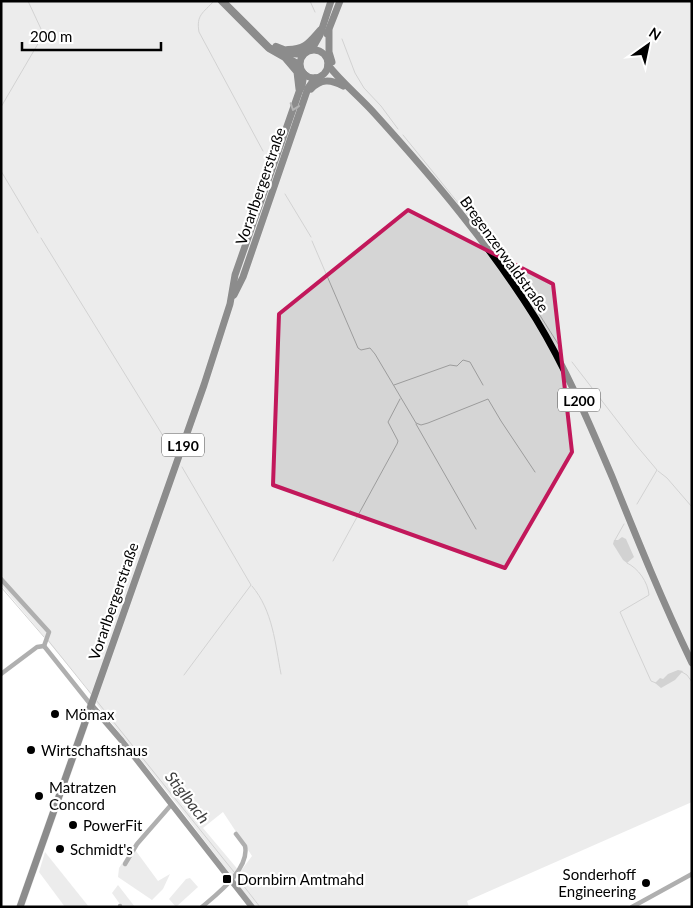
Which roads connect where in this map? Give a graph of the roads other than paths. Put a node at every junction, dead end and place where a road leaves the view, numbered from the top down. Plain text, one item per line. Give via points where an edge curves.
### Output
1 (222, 1) edge
2 (228, 1) edge
3 (331, 1) edge
4 (338, 3) edge
5 (325, 31) junction
6 (278, 48) junction
7 (312, 49) junction
8 (303, 54) junction
9 (324, 54) junction
10 (284, 57) junction
11 (299, 65) junction
12 (328, 65) junction
13 (304, 74) junction
14 (318, 77) junction
15 (340, 80) junction
16 (352, 90) junction
17 (308, 91) junction
18 (299, 92) junction
19 (230, 304) junction
20 (1, 580) edge
21 (45, 644) junction
22 (692, 663) edge
23 (1, 674) edge
24 (91, 703) junction
25 (171, 805) junction
26 (236, 834) dead end
27 (125, 864) dead end
28 (692, 874) edge
29 (232, 878) junction
30 (20, 907) edge
31 (202, 907) edge
32 (252, 907) edge
33 (632, 907) edge

1 - 10 highway via 269,48
2 - 6 highway
3 - 5 main road
4 - 5 main road
5 - 6 highway via 303,48
5 - 7 main road
5 - 9 main road
5 - 16 main road via 333,64
6 - 8 highway
7 - 8 main road
7 - 9 main road
8 - 11 main road
9 - 12 main road
10 - 11 highway
10 - 18 main road via 297,72
11 - 13 main road
12 - 14 main road, Vorarlbergerstraße / L190
12 - 15 main road, Bregenzerwaldstraße / L200
13 - 14 main road
13 - 18 main road, Vorarlbergerstraße / L190
14 - 15 main road, Bregenzerwaldstraße / L200 via 329,75
14 - 17 main road, Vorarlbergerstraße / L190
15 - 16 main road, Bregenzerwaldstraße / L200
16 - 17 main road via 327,80
16 - 22 main road, Bregenzerwaldstraße / L200 via 484,244 537,320 580,402 666,609
17 - 19 main road, Vorarlbergerstraße / L190 via 243,277
18 -> 19 main road, Vorarlbergerstraße / L190 via 235,275
19 - 24 main road, Vorarlbergerstraße / L190
20 - 21 street via 49,632
21 - 23 street
21 - 24 street
24 - 25 main road
24 - 30 main road, Vorarlbergerstraße / L190
25 - 27 street via 137,844
25 - 29 main road
26 - 29 street via 246,850 245,859
28 - 33 street
29 - 31 street
29 - 32 main road

